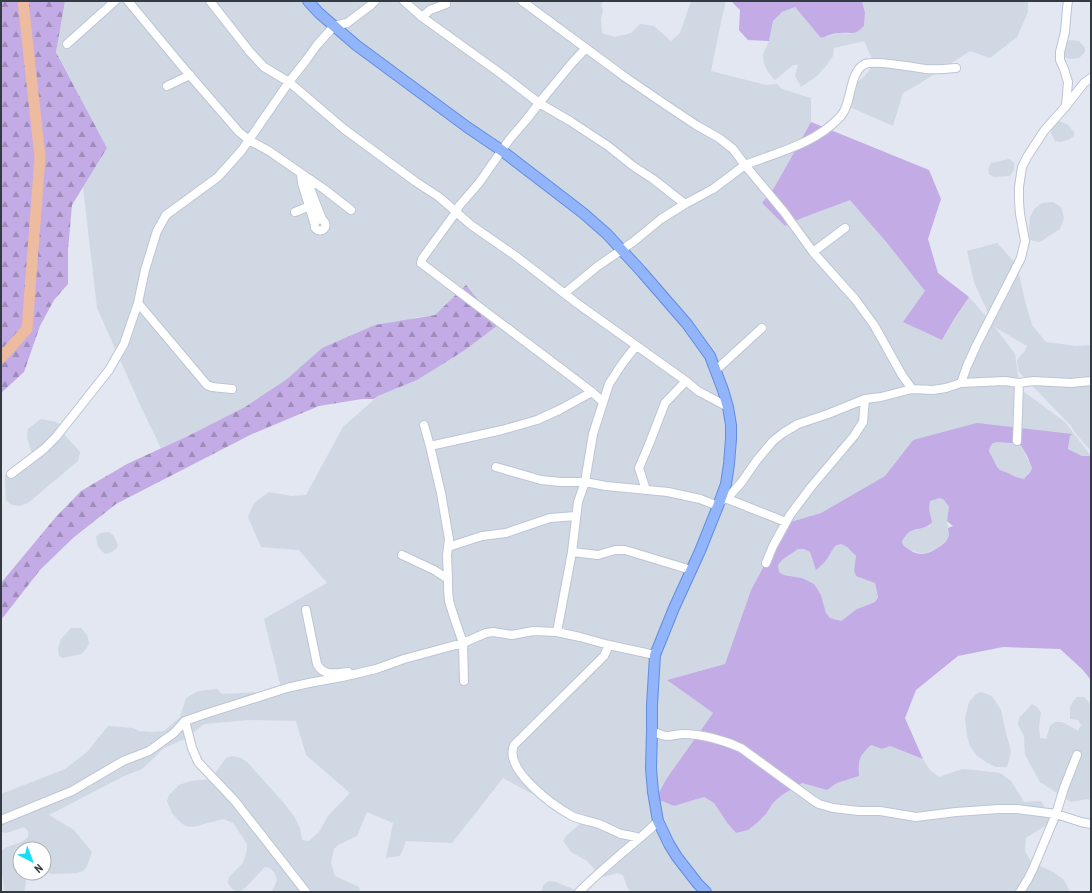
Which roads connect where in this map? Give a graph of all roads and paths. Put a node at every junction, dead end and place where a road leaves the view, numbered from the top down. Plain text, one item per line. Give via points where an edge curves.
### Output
1 (115, 1) edge
2 (128, 1) edge
3 (210, 1) edge
4 (308, 1) edge
5 (375, 1) edge
6 (404, 1) edge
7 (522, 1) edge
8 (1068, 1) edge
9 (446, 4) dead end
10 (422, 17) junction
11 (334, 26) junction
12 (67, 44) dead end
13 (586, 48) junction
14 (956, 68) dead end
15 (190, 75) junction
16 (1091, 78) edge
17 (289, 82) junction
18 (167, 86) dead end
19 (539, 104) junction
20 (1066, 106) junction
21 (249, 140) junction
22 (502, 150) junction
23 (745, 165) junction
24 (301, 174) junction
25 (308, 179) junction
26 (685, 204) junction
27 (310, 206) junction
28 (351, 210) dead end
29 (295, 212) dead end
30 (456, 212) junction
31 (845, 228) dead end
32 (622, 250) junction
33 (813, 252) junction
34 (565, 293) junction
35 (138, 303) junction
36 (762, 328) dead end
37 (636, 346) junction
38 (716, 370) junction
39 (686, 381) junction
40 (1091, 381) edge
41 (960, 383) junction
42 (1019, 383) junction
43 (232, 389) dead end
44 (912, 389) junction
45 (592, 392) junction
46 (865, 399) junction
47 (603, 402) junction
48 (728, 407) junction
49 (424, 425) dead end
50 (1017, 441) dead end
51 (430, 446) junction
52 (496, 468) dead end
53 (11, 474) dead end
54 (585, 482) junction
55 (646, 490) junction
56 (721, 502) junction
57 (576, 516) junction
58 (786, 522) junction
59 (448, 547) junction
60 (572, 552) junction
61 (402, 555) dead end
62 (766, 563) dead end
63 (691, 570) junction
64 (448, 579) junction
65 (306, 610) dead end
66 (556, 632) junction
67 (462, 643) junction
68 (610, 645) junction
69 (655, 655) junction
70 (363, 672) junction
71 (464, 681) dead end
72 (185, 721) junction
73 (652, 731) junction
74 (1077, 755) dead end
75 (1056, 814) junction
76 (1, 820) edge
77 (658, 821) junction
78 (1091, 824) edge
79 (639, 838) junction
80 (306, 892) edge
81 (579, 892) edge
82 (706, 892) edge
83 (1020, 892) edge

1 - 12 street
2 - 15 street
3 - 17 street via 264,67
4 - 11 main road
5 - 11 street via 347,23
6 - 10 street
7 - 13 street
8 - 20 street via 1060,52 1060,60 1068,82
9 - 10 street via 430,10
10 - 19 street
11 - 17 street via 316,45
11 - 22 main road via 429,99
13 - 19 street
13 - 23 street via 663,104 719,138 733,149
14 - 23 street via 927,69 865,64 855,74 848,104 841,117 802,144
15 - 18 street
15 - 21 street via 239,132
16 - 20 street
17 - 21 street
17 - 30 street via 344,129
19 - 22 street
19 - 26 street via 608,146
20 - 41 street via 1044,131 1022,167 1019,201 1025,241 1021,258 966,366
21 - 24 street
21 - 35 street via 218,177 166,215 157,231
22 - 30 street
22 - 32 main road via 583,213
23 - 26 street via 713,189
23 - 33 street
24 - 25 street
24 - 27 street
25 - 27 street via 318,221
25 - 28 street
26 - 32 street via 661,218
27 - 29 street
30 - 34 street
30 - 45 street via 421,263
31 - 33 street
32 - 34 street
32 - 38 main road via 686,324 710,356
33 - 44 street via 855,299 874,325
34 - 37 street
35 - 43 street via 206,384
35 - 53 street via 124,344 109,370 56,437
36 - 38 street
37 - 39 street
37 - 47 street via 609,384
38 - 48 main road
39 - 48 street via 698,391
39 - 55 street via 665,403 639,468
40 - 42 street
41 - 42 street
41 - 44 street via 933,390
42 - 50 street
44 - 46 street
45 - 47 street
45 - 51 street via 537,420
46 - 56 street via 798,424 773,440 741,484
46 - 58 street via 863,422
47 - 54 street via 593,434
48 - 56 main road via 731,449
49 - 51 street
51 - 59 street via 449,539
52 - 54 street via 541,480
54 - 55 street
54 - 57 street
55 - 56 street
56 - 58 street
56 - 63 main road
57 - 59 street via 550,518 506,533 482,536
57 - 60 street
58 - 62 street
59 - 64 street
60 - 63 street via 598,555 625,550
60 - 66 street
61 - 64 street
63 - 69 main road
64 - 67 street via 449,601
65 - 70 street via 317,664 322,671
66 - 67 street via 533,631 512,635 493,632
66 - 68 street
67 - 70 street
67 - 71 street
68 - 69 street
68 - 79 street via 604,656 514,745 512,755 523,777 532,787 572,816
69 - 73 main road
70 - 72 street via 287,688
72 - 76 street via 149,752 123,761 60,797
72 - 80 street via 198,762 234,801
73 - 75 street via 667,736 683,734 730,743 741,748 814,801 833,808 880,811 916,817 999,809
73 - 77 main road via 652,780
74 - 75 street
75 - 78 street
75 - 83 street via 1033,869
77 - 79 street
77 - 82 main road via 676,857
79 - 81 street

